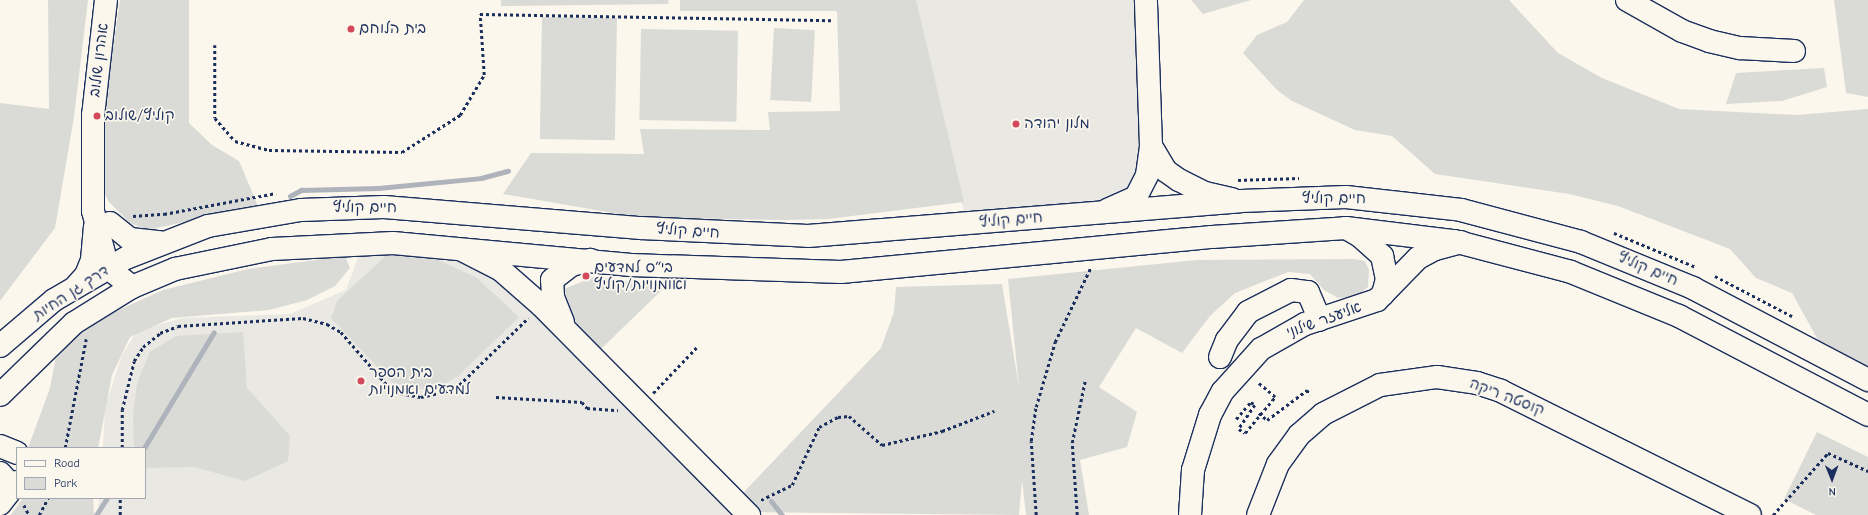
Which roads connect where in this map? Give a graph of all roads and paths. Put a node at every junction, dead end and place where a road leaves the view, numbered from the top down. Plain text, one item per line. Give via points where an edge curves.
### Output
1 (106, 0) edge
2 (1146, 0) edge
3 (1627, 0) edge
4 (831, 20) dead end
5 (215, 45) dead end
6 (1794, 51) dead end
7 (1151, 146) junction
8 (1242, 201) junction
9 (1098, 212) junction
10 (103, 225) junction
11 (1346, 228) junction
12 (168, 240) junction
13 (1461, 242) junction
14 (1098, 248) junction
15 (459, 249) junction
16 (591, 260) junction
17 (117, 263) junction
18 (76, 286) junction
19 (132, 287) junction
20 (1383, 294) junction
21 (541, 305) junction
22 (1320, 320) junction
23 (74, 323) junction
24 (567, 331) junction
25 (0, 346) edge
26 (697, 347) dead end
27 (1220, 357) dead end
28 (1260, 375) dead end
29 (1085, 380) dead end
30 (1868, 380) edge
31 (1310, 394) dead end
32 (0, 395) edge
33 (650, 396) dead end
34 (496, 397) dead end
35 (624, 410) dead end
36 (994, 411) dead end
37 (1259, 413) junction
38 (1868, 415) edge
39 (1236, 419) dead end
40 (0, 446) edge
41 (65, 447) edge
42 (122, 447) edge
43 (16, 453) edge
44 (1868, 471) edge
45 (10, 480) edge
46 (47, 499) edge
47 (120, 499) edge
48 (0, 504) edge
49 (747, 514) edge
50 (39, 515) edge
51 (120, 515) edge
52 (1036, 515) edge
53 (1077, 515) edge
54 (1190, 515) edge
55 (1258, 515) edge
56 (1750, 515) edge
57 (1773, 515) edge

1 - 10 main road, אהרון שולוב via 93,115 94,193
2 - 7 main road
3 - 6 main road via 1682,31 1709,41 1740,48
4 - 5 path via 480,14 484,76 460,115 402,152 269,150 235,141 214,118
7 - 8 main road via 1166,171 1179,180 1205,193
7 - 9 main road via 1147,175 1137,195 1129,203
8 - 9 main road, חיים קוליץ
8 - 30 main road, חיים קוליץ via 1346,197 1385,200 1461,210 1538,230 1657,271
9 - 12 main road, חיים קוליץ via 852,234 785,236 348,206 254,216
10 - 12 main road via 136,241
10 - 17 main road, אהרון שולוב
10 - 18 main road via 86,275
11 - 13 main road, חיים קוליץ
11 - 14 main road, חיים קוליץ
11 - 20 main road via 1360,236 1382,256 1388,279
12 - 17 main road, חיים קוליץ
13 - 20 main road, אליעזר שילוני via 1435,249 1418,258
13 - 38 main road, חיים קוליץ via 1571,272 1644,300
14 - 16 main road, חיים קוליץ via 834,272 714,270
14 - 52 path via 1055,342 1038,400 1031,441
15 - 16 main road, חיים קוליץ
15 - 19 main road, חיים קוליץ via 360,242 272,249 175,269
15 - 21 main road via 501,270
16 - 24 main road via 571,265 552,280 552,297
17 - 18 main road, דרך גן החיות
17 - 19 main road, אהרון שולוב
18 - 25 main road, דרך גן החיות
19 - 23 main road, דרך גן החיות
20 - 22 main road, אליעזר שילוני via 1366,305
21 - 24 main road
21 - 42 path via 455,389 421,397 400,393 387,385 341,332 327,324 303,318 178,326 160,334 143,347 134,362 122,410
22 - 27 main road via 1308,292 1292,290 1248,312 1227,340
22 - 54 main road, אליעזר שילוני via 1285,333 1261,349 1223,391 1199,441
23 - 32 main road, דרך גן החיות
23 - 41 path via 86,340
24 - 49 main road
26 - 33 path
28 - 37 path via 1255,380 1275,397
29 - 53 path via 1072,443
31 - 37 path via 1307,390 1267,420
34 - 35 path via 582,402 587,408
36 - 49 path via 942,431 882,445 849,416 838,417 819,427 792,485 767,496
37 - 39 path via 1245,433 1239,429 1255,405 1251,402
40 - 43 main road
44 - 57 path via 1828,453
45 - 48 main road
46 - 50 path
47 - 51 path
55 - 56 main road, קוסטה ריקה via 1278,464 1299,435 1323,414 1380,385 1437,377 1477,383 1502,392

